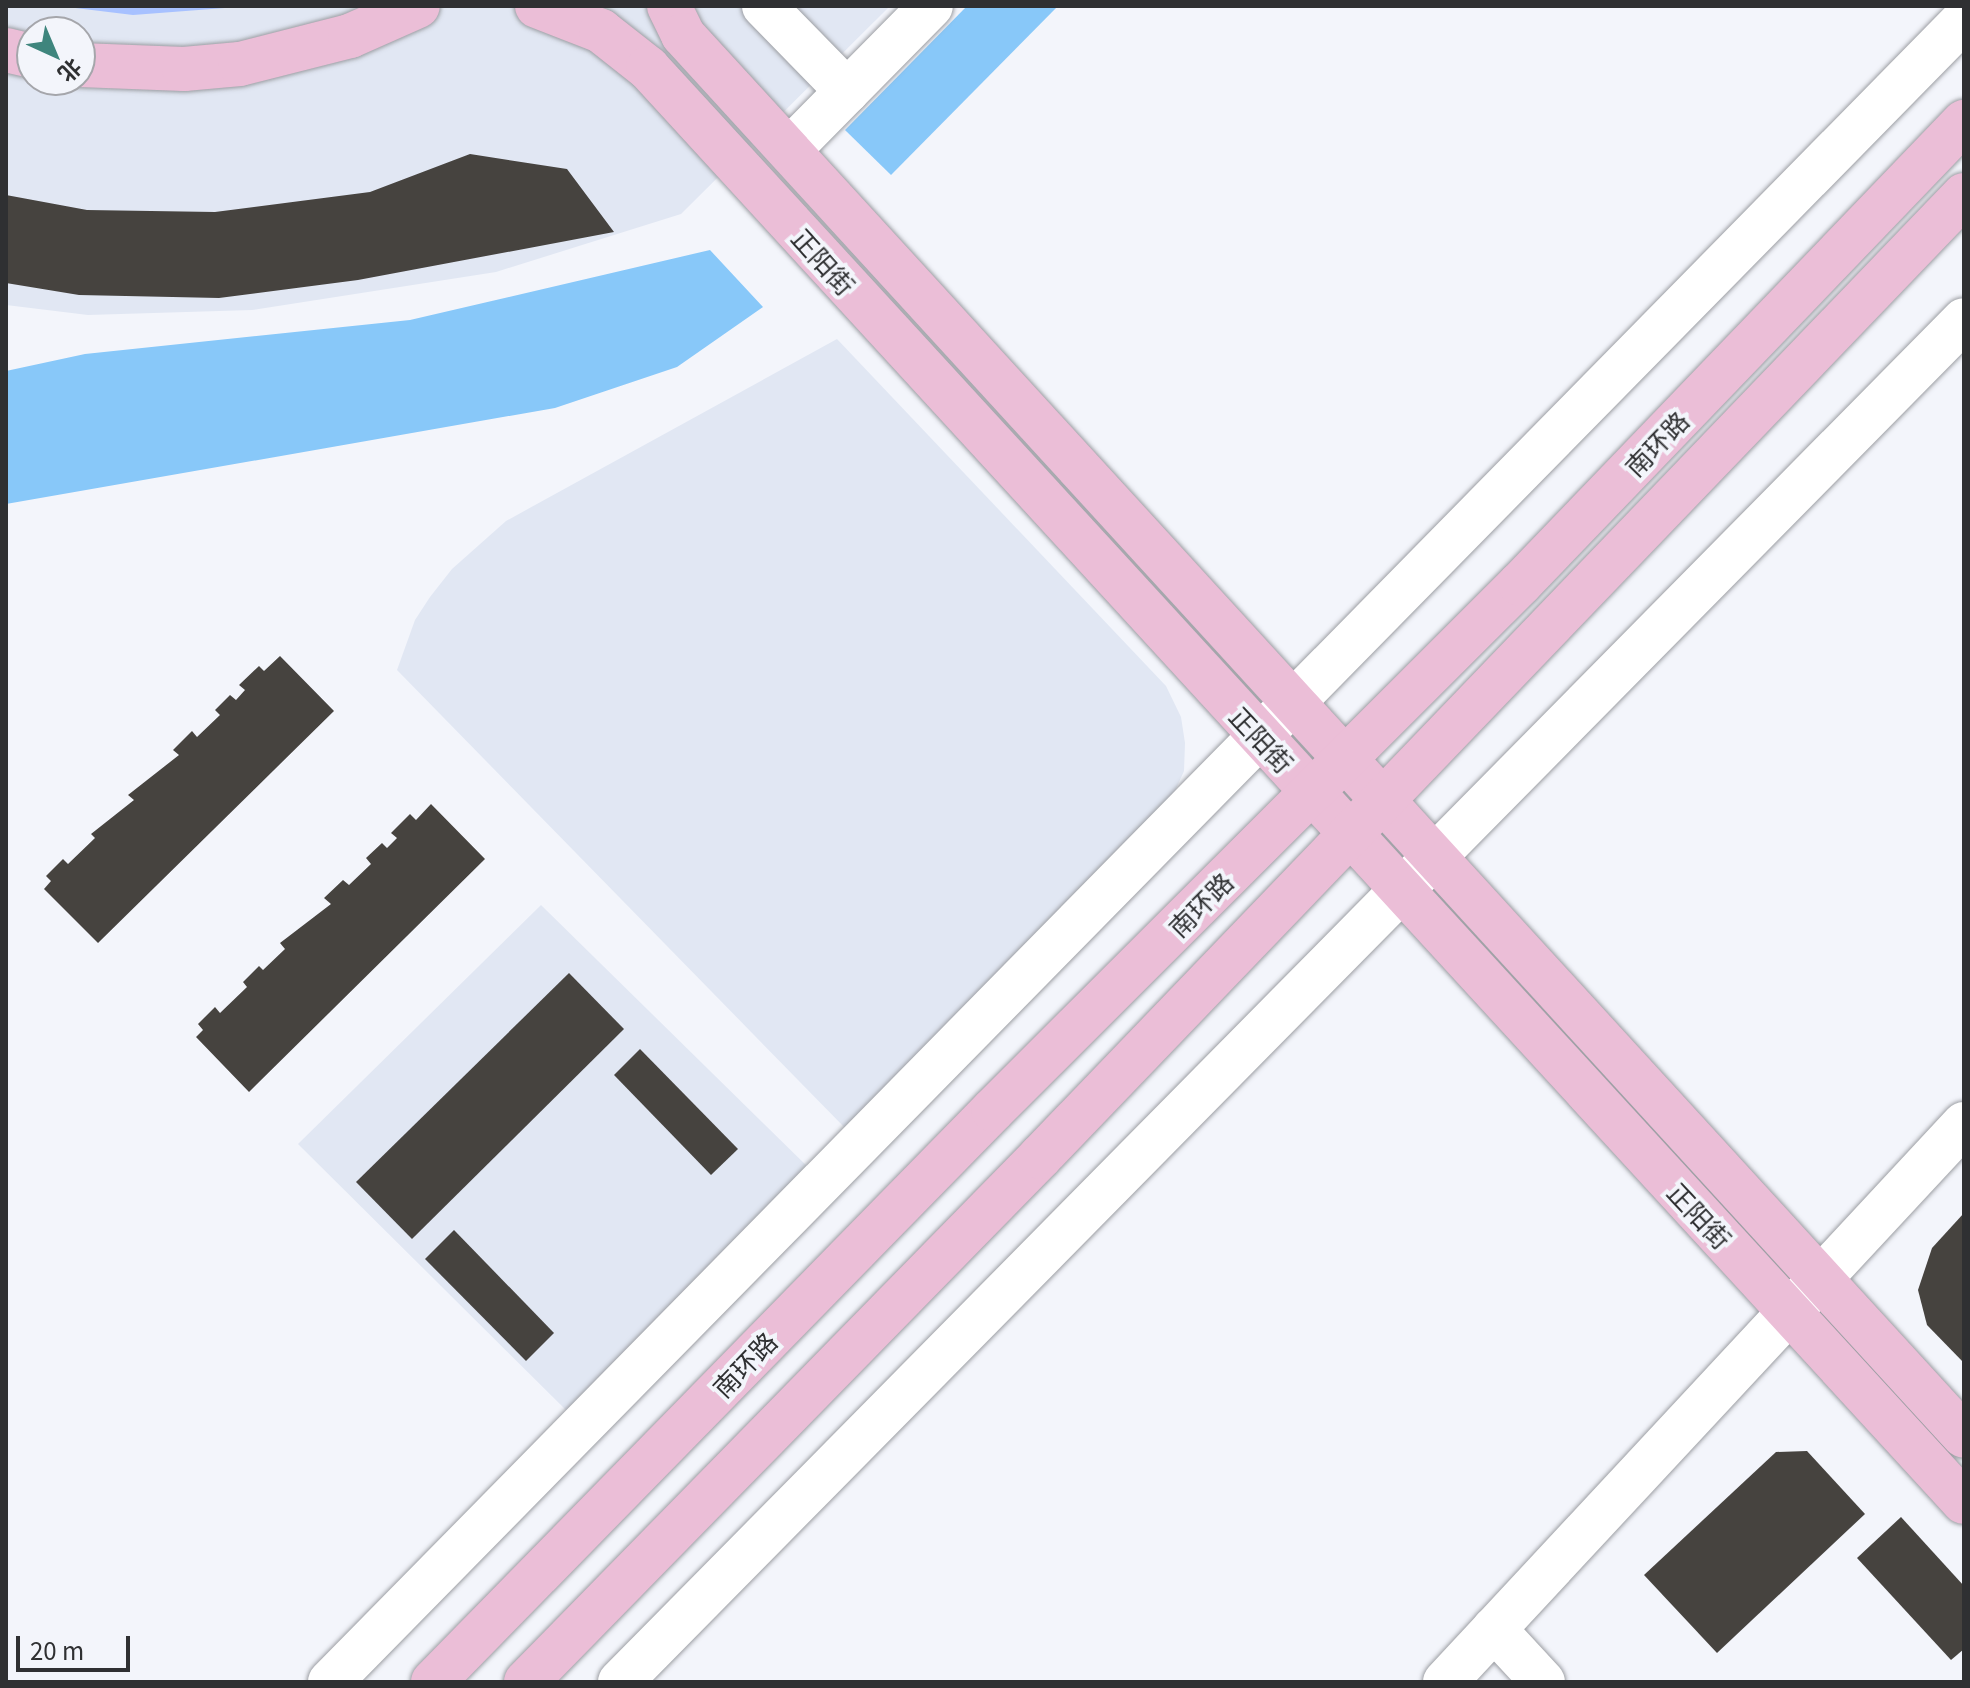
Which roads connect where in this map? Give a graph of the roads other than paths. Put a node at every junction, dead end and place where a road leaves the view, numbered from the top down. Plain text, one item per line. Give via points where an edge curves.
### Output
1 (537, 6) edge
2 (669, 6) edge
3 (764, 6) edge
4 (931, 6) edge
5 (419, 9) edge
6 (1964, 20) edge
7 (96, 66) edge
8 (847, 91) junction
9 (1964, 122) edge
10 (789, 150) junction
11 (1964, 195) edge
12 (1964, 320) edge
13 (1293, 702) junction
14 (1259, 736) junction
15 (1346, 758) junction
16 (1311, 793) junction
17 (1383, 799) junction
18 (1350, 835) junction
19 (1435, 856) junction
20 (1401, 890) junction
21 (1964, 1124) edge
22 (1820, 1278) junction
23 (1789, 1311) junction
24 (1964, 1436) edge
25 (1964, 1502) edge
26 (1494, 1629) junction
27 (330, 1682) edge
28 (433, 1682) edge
29 (526, 1682) edge
30 (620, 1682) edge
31 (1445, 1682) edge
32 (1543, 1682) edge

1 - 14 main road, 正阳街 via 601,31 648,68
2 - 10 main road, 正阳街 via 683,35
3 - 8 street
4 - 8 street
5 - 7 main road via 350,36 240,64 156,70
6 - 13 street
8 - 10 street
9 - 15 main road, 南环路
10 - 13 main road, 正阳街
11 - 17 main road, 南环路
12 - 19 street
13 - 14 street
13 - 15 main road, 正阳街
14 - 16 main road, 正阳街
14 - 27 street
15 - 16 main road, 南环路
15 - 17 main road, 正阳街
16 - 18 main road, 正阳街
16 - 28 main road, 南环路
17 - 18 main road, 南环路
17 - 19 main road, 正阳街
18 - 20 main road, 正阳街
18 - 29 main road, 南环路
19 - 20 street
19 - 22 main road, 正阳街
20 - 23 main road, 正阳街
20 - 30 street
21 - 22 street
22 - 23 street
22 - 24 main road, 正阳街
23 - 25 main road, 正阳街
23 - 26 street
26 - 31 street
26 - 32 street

